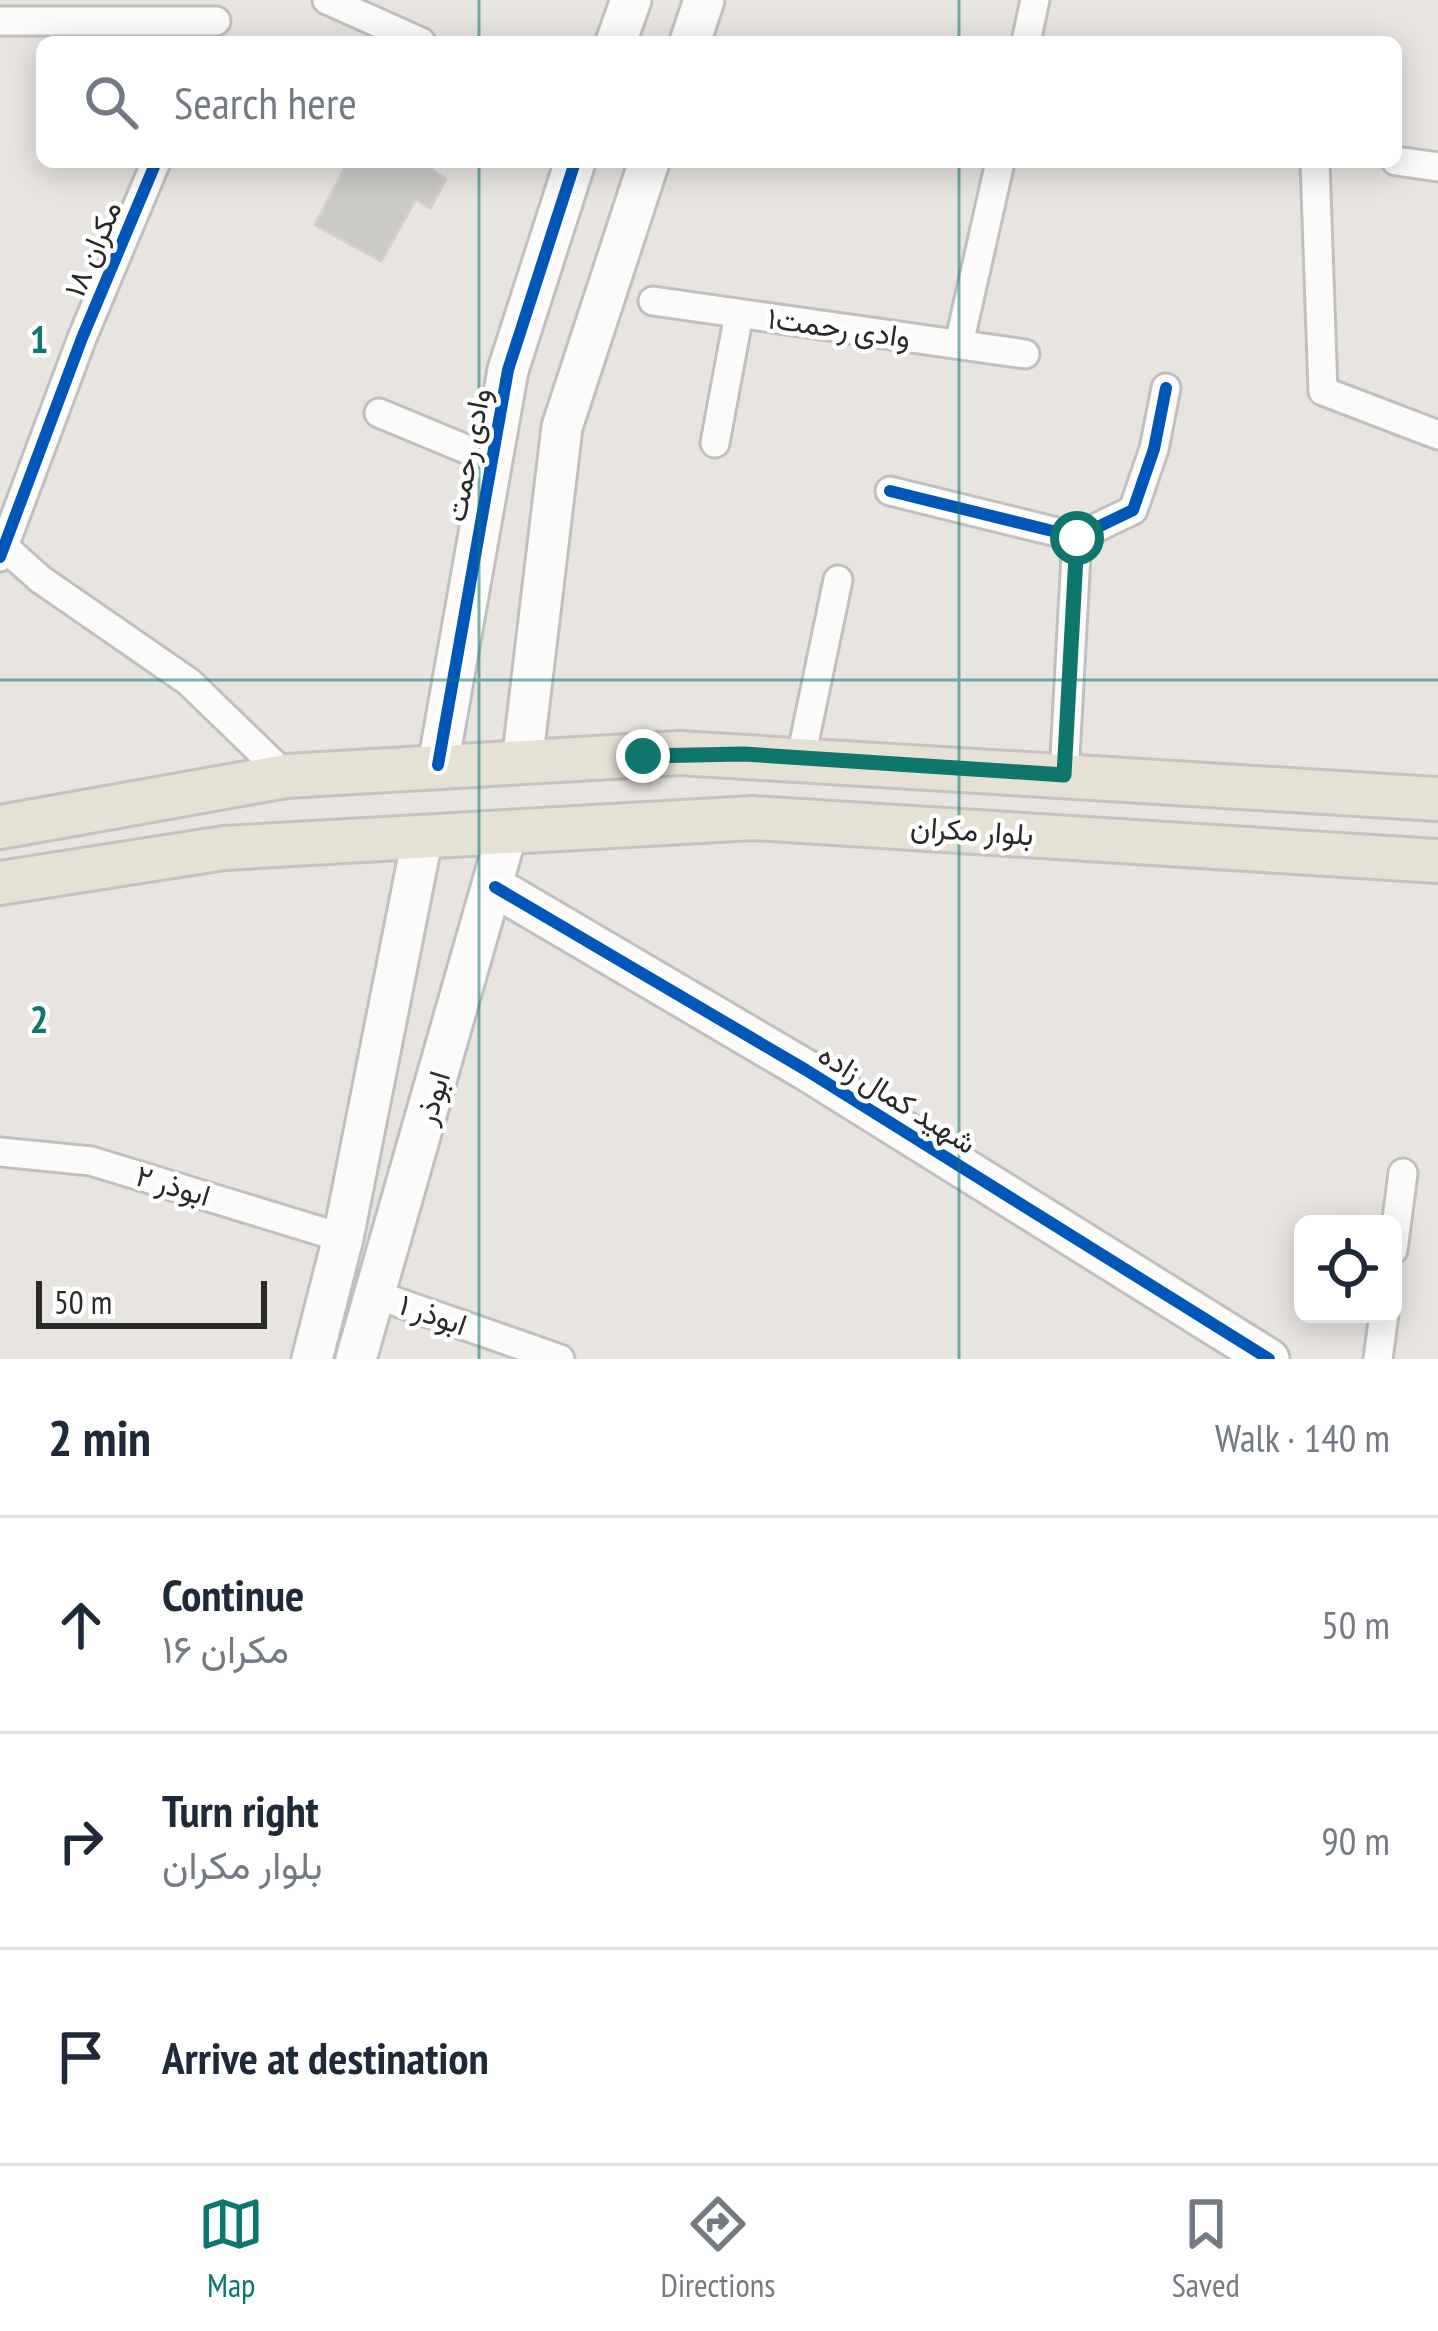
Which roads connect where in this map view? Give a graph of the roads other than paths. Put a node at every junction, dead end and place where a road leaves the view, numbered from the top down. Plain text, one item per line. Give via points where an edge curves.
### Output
1 (327, 0) edge
2 (631, 0) edge
3 (704, 0) edge
4 (1035, 0) edge
5 (0, 21) edge
6 (215, 21) edge
7 (408, 36) edge
8 (618, 36) edge
9 (696, 36) edge
10 (1027, 36) edge
11 (1402, 161) edge
12 (1438, 167) edge
13 (154, 168) edge
14 (573, 168) edge
15 (647, 168) edge
16 (999, 168) edge
17 (1315, 168) edge
18 (653, 301) dead end
19 (739, 314) junction
20 (959, 344) junction
21 (1025, 354) dead end
22 (1166, 388) dead end
23 (379, 413) dead end
24 (1438, 435) edge
25 (715, 442) dead end
26 (490, 460) junction
27 (890, 491) dead end
28 (1077, 538) junction
29 (1, 548) edge
30 (838, 580) dead end
31 (801, 757) junction
32 (522, 763) junction
33 (438, 765) junction
34 (1064, 775) junction
35 (286, 776) junction
36 (1438, 799) edge
37 (0, 827) edge
38 (506, 836) junction
39 (422, 840) junction
40 (1438, 861) edge
41 (0, 883) edge
42 (495, 887) junction
43 (0, 1152) edge
44 (1403, 1173) dead end
45 (1398, 1215) edge
46 (343, 1238) junction
47 (374, 1294) junction
48 (1383, 1323) edge
49 (312, 1359) edge
50 (356, 1359) edge
51 (560, 1359) edge
52 (1269, 1359) edge
53 (1378, 1359) edge

1 - 7 street
2 - 8 street
3 - 9 street
4 - 10 street
5 - 6 street
11 - 12 street
13 - 29 street, مکران ۱۸
14 - 26 street, وادی رحمت via 508,370
15 - 32 street via 562,427
16 - 20 street
17 - 24 street via 1323,391
18 - 19 street, وادی رحمت۱
19 - 20 street, وادی رحمت۱
19 - 25 street
20 - 21 street, وادی رحمت۱
22 - 28 street via 1133,510
23 - 26 street
26 - 33 street, وادی رحمت
27 - 28 street
28 - 34 street
29 - 35 street, مکران ۱۸ via 189,682
30 - 31 street
31 - 32 main road, بلوار مکران via 680,753
31 - 34 main road, بلوار مکران
32 - 33 main road, بلوار مکران
32 - 38 main road
33 - 35 main road, بلوار مکران
33 - 39 main road
34 - 36 main road, بلوار مکران
35 - 37 main road, بلوار مکران
38 - 39 main road, بلوار مکران
38 - 40 main road, بلوار مکران via 753,818
38 - 42 street, ابوذر
39 - 41 main road via 224,848
39 - 46 street, ابوذر
42 - 47 street, ابوذر
42 - 52 street, شهید کمال زاده
43 - 46 street, ابوذر ۲ via 91,1161
44 - 45 street
46 - 49 street, ابوذر
47 - 50 street, ابوذر
47 - 51 street, ابوذر ۱
48 - 53 street

